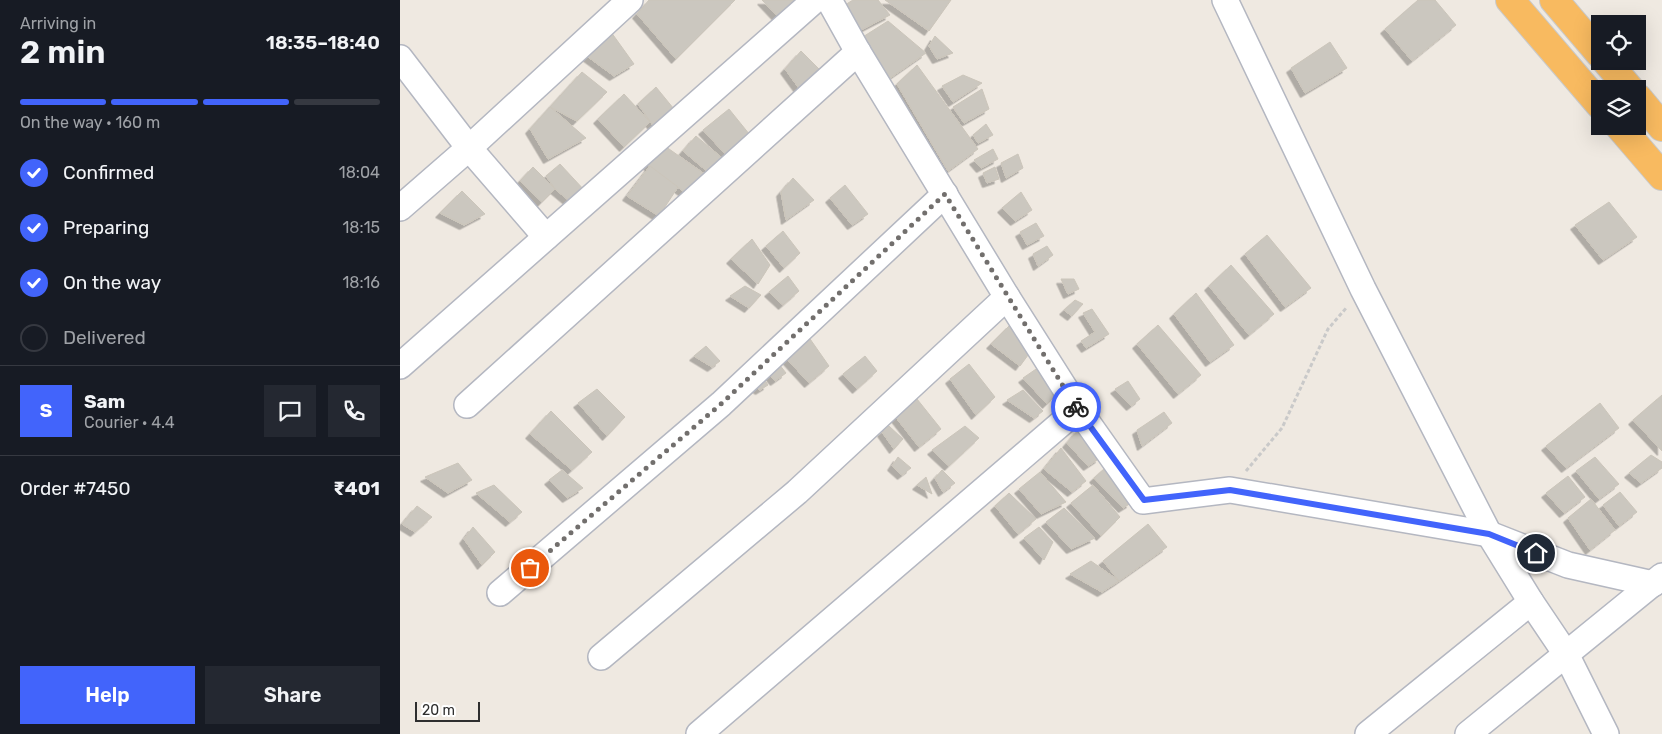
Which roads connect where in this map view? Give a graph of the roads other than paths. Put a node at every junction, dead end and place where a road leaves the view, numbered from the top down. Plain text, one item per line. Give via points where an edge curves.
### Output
1 (630, 0) edge
2 (815, 0) edge
3 (830, 0) edge
4 (1225, 0) edge
5 (1510, 0) edge
6 (1554, 0) edge
7 (1591, 43) edge
8 (858, 52) junction
9 (400, 58) edge
10 (1614, 70) edge
11 (1622, 80) edge
12 (1591, 94) edge
13 (1646, 108) edge
14 (1662, 127) edge
15 (1627, 135) edge
16 (469, 148) junction
17 (1662, 176) edge
18 (945, 194) junction
19 (400, 208) edge
20 (546, 237) junction
21 (1007, 296) junction
22 (400, 366) edge
23 (467, 406) dead end
24 (1078, 410) junction
25 (1489, 534) junction
26 (1657, 580) edge
27 (500, 593) dead end
28 (1531, 602) junction
29 (1566, 654) junction
30 (601, 657) dead end
31 (699, 734) edge
32 (1368, 734) edge
33 (1468, 734) edge
34 (1606, 734) edge

1 - 16 street
2 - 20 street
3 - 8 street
4 - 25 street via 1363,290
5 - 12 highway
6 - 7 highway
8 - 18 street
8 - 23 street
9 - 16 street
10 - 11 highway
13 - 14 highway
15 - 17 highway
16 - 19 street
16 - 20 street
18 - 21 street
18 - 27 street via 721,404
20 - 22 street
21 - 24 street
21 - 30 street via 797,492
24 - 25 street via 1144,500 1230,490
24 - 31 street
25 - 26 street via 1568,566
25 - 28 street
26 - 29 street
28 - 29 street
28 - 32 street
29 - 33 street
29 - 34 street

